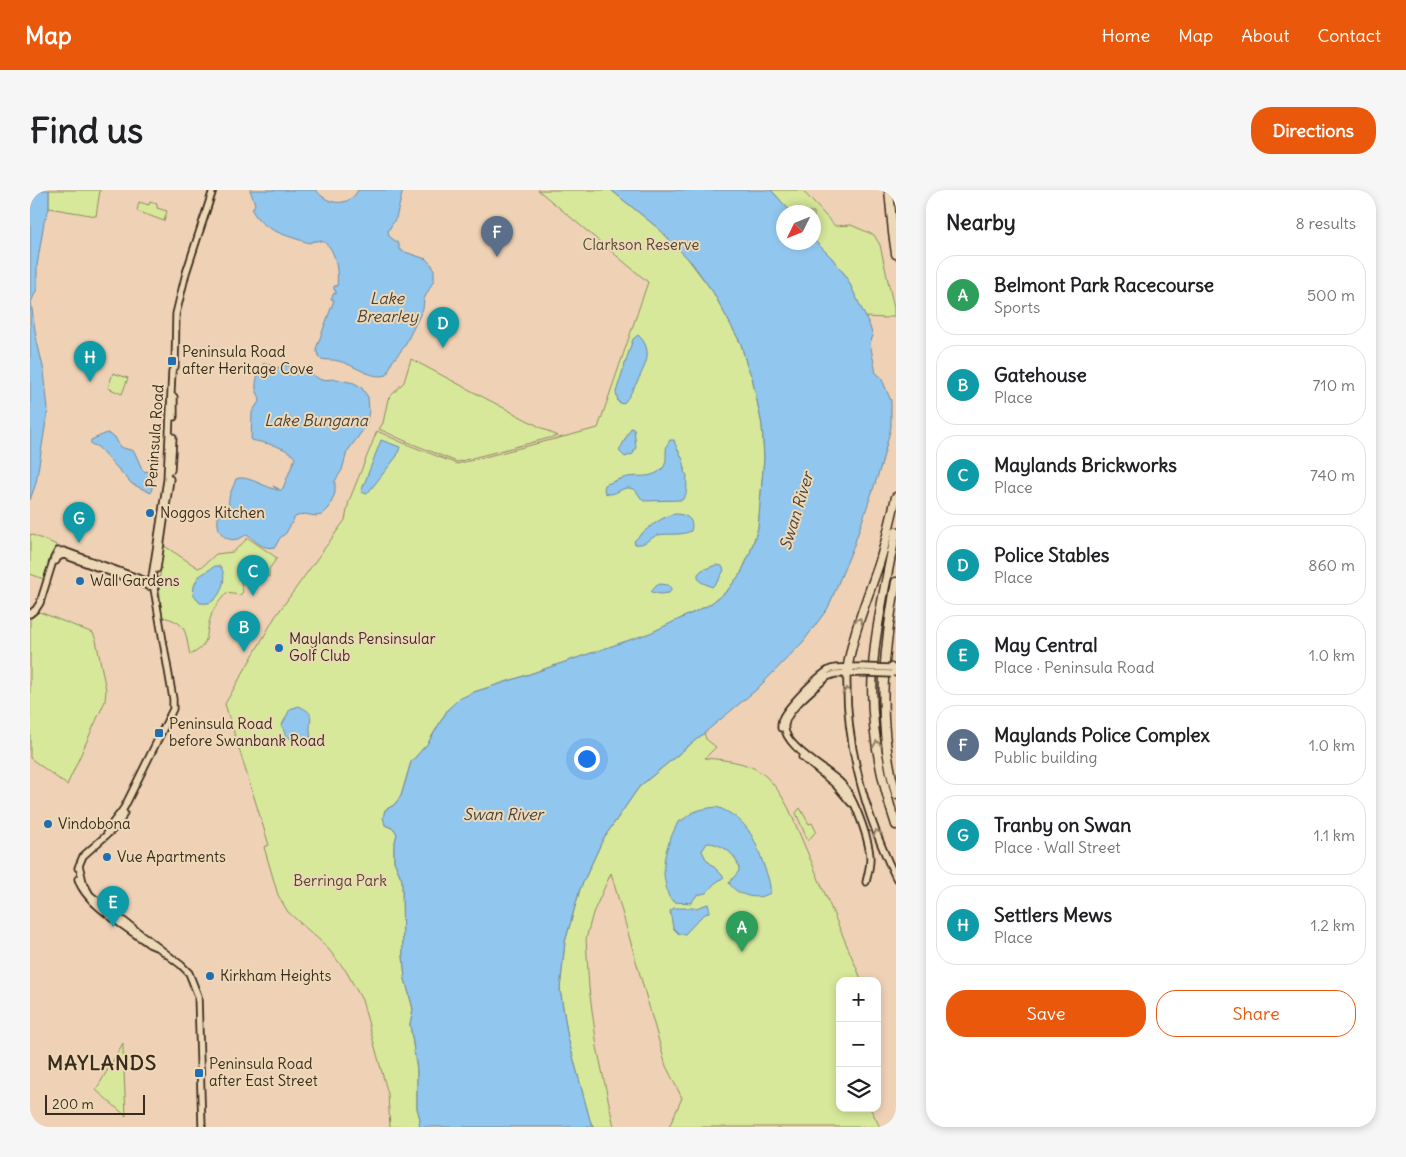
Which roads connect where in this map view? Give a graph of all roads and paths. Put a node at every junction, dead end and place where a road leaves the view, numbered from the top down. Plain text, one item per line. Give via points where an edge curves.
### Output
1 (213, 190) edge
2 (889, 190) edge
3 (896, 254) edge
4 (896, 497) edge
5 (896, 532) edge
6 (896, 582) edge
7 (155, 584) junction
8 (30, 614) edge
9 (848, 669) junction
10 (894, 671) edge
11 (896, 794) edge
12 (896, 825) edge
13 (896, 878) edge
14 (866, 882) dead end
15 (202, 1127) edge

1 - 7 street, Peninsula Road via 176,314 172,458
2 - 3 highway
9 -> 4 highway via 856,630 879,564
12 -> 5 highway via 885,793 875,739 873,686 875,647
6 - 11 highway via 883,680 884,732
7 - 8 street via 64,551 54,558 40,603
7 - 15 street, Peninsula Road via 171,707 120,816 83,856 79,865 86,892 96,905 186,969 192,980 198,996
9 - 10 street, bridge
13 -> 9 street via 858,774 850,724
9 - 14 street via 821,676 782,719 781,732 787,744 835,784 854,807 868,844 870,858

